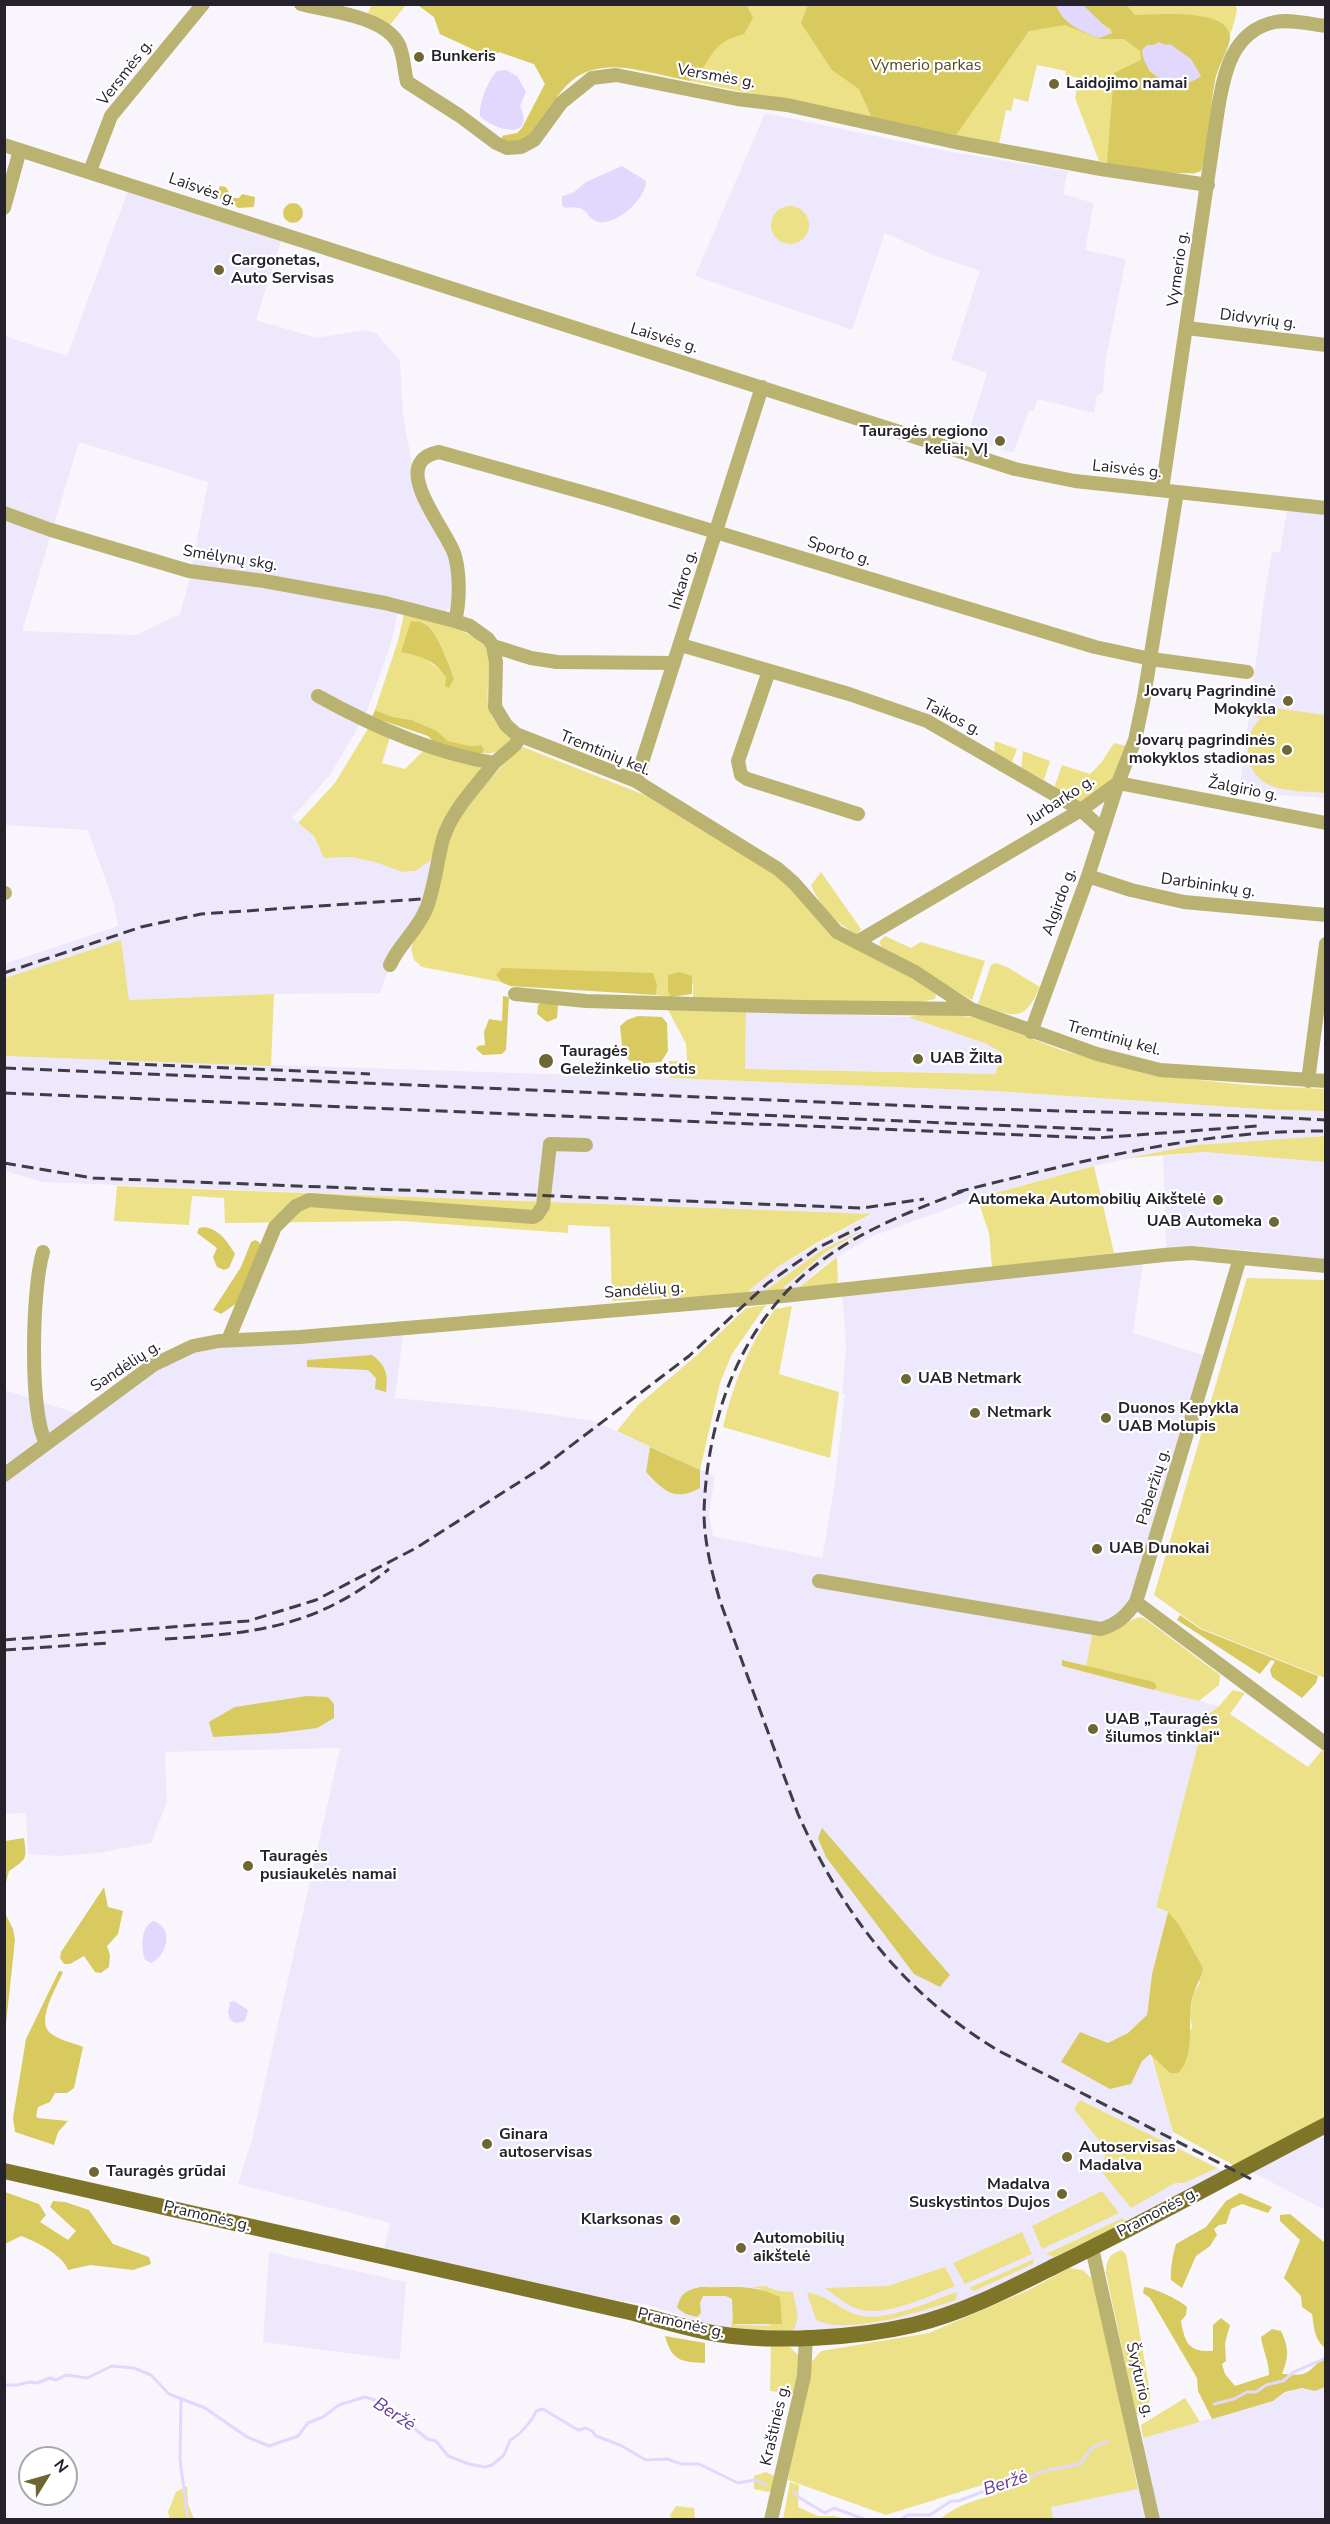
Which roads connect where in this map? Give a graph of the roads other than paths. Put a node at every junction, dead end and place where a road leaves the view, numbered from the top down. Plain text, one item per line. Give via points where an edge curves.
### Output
1 (203, 4) edge
2 (301, 4) edge
3 (1326, 26) edge
4 (4, 145) edge
5 (20, 150) junction
6 (90, 171) junction
7 (1208, 185) junction
8 (4, 208) edge
9 (1187, 328) junction
10 (1326, 345) edge
11 (762, 387) junction
12 (1162, 490) junction
13 (1177, 492) junction
14 (1326, 508) edge
15 (4, 513) edge
16 (716, 533) junction
17 (455, 621) junction
18 (681, 645) junction
19 (493, 646) junction
20 (1151, 659) junction
21 (675, 663) junction
22 (769, 670) junction
23 (1247, 672) dead end
24 (318, 696) dead end
25 (520, 737) junction
26 (494, 763) junction
27 (636, 781) junction
28 (1118, 783) junction
29 (1081, 810) junction
30 (858, 814) dead end
31 (1326, 823) edge
32 (1104, 830) junction
33 (1088, 876) junction
34 (1326, 915) edge
35 (857, 942) junction
36 (1326, 945) edge
37 (390, 965) dead end
38 (939, 987) junction
39 (515, 994) dead end
40 (933, 1008) junction
41 (971, 1009) junction
42 (1031, 1032) junction
43 (1308, 1081) junction
44 (1326, 1081) edge
45 (586, 1145) dead end
46 (43, 1252) dead end
47 (1240, 1258) junction
48 (1326, 1266) edge
49 (228, 1340) junction
50 (46, 1443) junction
51 (4, 1475) edge
52 (819, 1581) dead end
53 (1136, 1602) junction
54 (1326, 1744) edge
55 (1326, 2125) edge
56 (4, 2171) edge
57 (1092, 2248) junction
58 (806, 2337) junction
59 (771, 2520) edge
60 (1153, 2520) edge

1 - 6 street, Versmės g. via 111,116
2 - 7 street, Versmės g. via 381,27 398,44 407,82 507,147 520,147 534,140 561,103 592,78 616,75 787,105 955,142
3 - 7 street, Vymerio g. via 1275,22 1250,33 1233,53 1220,93
4 - 5 street, Laisvės g.
5 - 6 street, Laisvės g.
5 - 8 street
6 - 11 street, Laisvės g.
7 - 9 street, Vymerio g.
9 - 10 street, Didvyrių g.
9 - 12 street, Vymerio g.
11 - 12 street, Laisvės g. via 1015,468 1075,481
11 - 16 street, Inkaro g.
12 - 13 street, Laisvės g.
13 - 14 street, Laisvės g.
13 - 20 street, Jurbarko g.
15 - 17 street, Smėlynų skg. via 189,571 385,603
16 - 17 street, Sporto g. via 439,452 425,457 419,465 421,491 456,557
16 - 18 street, Inkaro g.
16 - 20 street, Sporto g. via 1095,647
17 - 19 street via 479,632
18 - 21 street, Inkaro g.
18 - 22 street, Taikos g.
19 - 21 street via 557,662
19 - 25 street, Tremtinių kel. via 495,706 506,725
20 - 23 street, Sporto g.
20 - 28 street, Jurbarko g. via 1135,740
21 - 27 street, Inkaro g.
22 - 29 street, Taikos g. via 927,721
22 - 30 street via 738,761 741,775
24 - 26 street via 373,724 432,747
25 - 26 street
25 - 27 street, Tremtinių kel.
26 - 37 street via 449,824 427,907
27 - 35 street, Tremtinių kel. via 778,869 837,932
28 - 29 street, Jurbarko g.
28 - 31 street, Žalgirio g.
28 - 32 street, Algirdo g.
29 - 32 street, Taikos g.
29 - 35 street, Jurbarko g.
32 - 33 street, Algirdo g.
33 - 34 street, Darbininkų g. via 1184,902
33 - 42 street, Algirdo g.
35 - 38 street, Tremtinių kel.
36 - 43 street
38 - 40 street via 942,1000
38 - 41 street, Tremtinių kel.
39 - 40 street, Tremtinių kel. via 586,1001
40 - 41 street, Tremtinių kel.
41 - 42 street, Tremtinių kel.
42 - 43 street, Tremtinių kel. via 1160,1070
43 - 44 street, Tremtinių kel.
45 - 49 street via 550,1144 543,1206 533,1217 309,1200 296,1206 275,1227
46 - 50 street via 36,1289 34,1342 39,1424
47 - 48 street, Sandėlių g.
47 - 49 street, Sandėlių g. via 1191,1253 1141,1257 793,1295
47 - 53 street, Paberžių g.
49 - 50 street, Sandėlių g. via 193,1346 153,1365
50 - 51 street, Sandėlių g.
52 - 53 street via 1101,1629 1125,1617
53 - 54 street
55 - 57 main road, Pramonės g.
56 - 58 main road, Pramonės g. via 694,2329 735,2336
57 - 58 main road, Pramonės g. via 970,2307 932,2320 867,2332
57 - 60 street, Švyturio g.
58 - 59 street, Kraštinės g. via 804,2376

